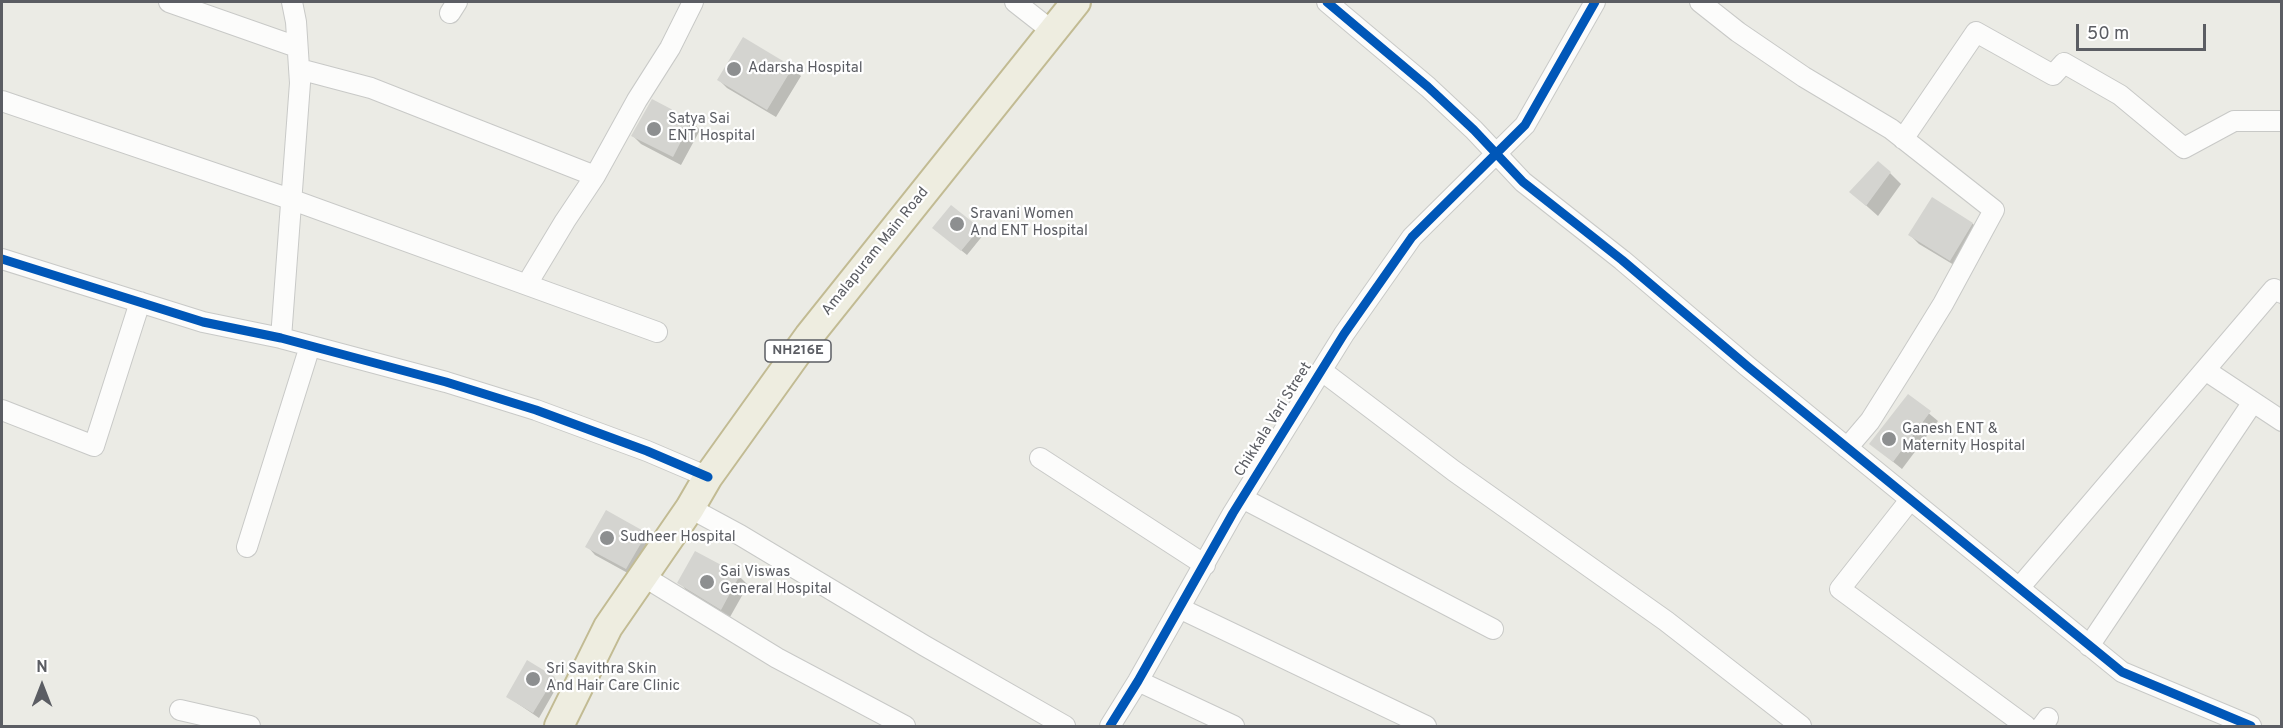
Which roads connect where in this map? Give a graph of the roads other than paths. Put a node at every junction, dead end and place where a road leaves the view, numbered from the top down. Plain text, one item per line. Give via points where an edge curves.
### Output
1 (169, 2) edge
2 (292, 2) edge
3 (693, 2) edge
4 (1014, 2) edge
5 (1076, 2) edge
6 (1327, 2) edge
7 (1595, 2) edge
8 (1700, 2) edge
9 (1052, 31) junction
10 (297, 47) junction
11 (299, 69) junction
12 (2, 101) edge
13 (2282, 121) edge
14 (1903, 139) junction
15 (1497, 154) junction
16 (595, 176) junction
17 (290, 199) junction
18 (2, 260) edge
19 (527, 284) junction
20 (2282, 293) edge
21 (140, 303) junction
22 (657, 332) dead end
23 (281, 338) junction
24 (310, 346) junction
25 (2205, 370) junction
26 (1322, 371) junction
27 (2253, 402) junction
28 (2, 410) edge
29 (2282, 421) edge
30 (1847, 448) junction
31 (1040, 458) dead end
32 (708, 477) junction
33 (1242, 498) junction
34 (1910, 500) junction
35 (690, 508) junction
36 (247, 548) dead end
37 (1205, 565) junction
38 (643, 576) junction
39 (2019, 588) junction
40 (1179, 608) junction
41 (1493, 629) dead end
42 (2089, 646) junction
43 (1138, 681) junction
44 (180, 710) dead end
45 (250, 726) edge
46 (559, 726) edge
47 (905, 726) edge
48 (1065, 726) edge
49 (1110, 726) edge
50 (1234, 726) edge
51 (1426, 726) edge
52 (1801, 726) edge
53 (2026, 726) edge
54 (2251, 726) edge

1 - 10 street
2 - 10 street
3 - 16 street
4 - 9 street
5 - 9 highway, Amalapuram Main Road / NH216E
6 - 15 street via 1428,87
7 - 15 street, Chikkala Vari Street via 1525,125
8 - 14 street via 1804,77
9 - 32 highway, Amalapuram Main Road / NH216E via 809,336
10 - 11 street
11 - 16 street via 371,88
11 - 17 street
12 - 17 street
13 - 14 street via 2234,121 2184,148 2120,95 2064,63 2053,75 1976,32
14 - 30 street via 1994,210 1900,374
15 - 26 street, Chikkala Vari Street via 1412,237
15 - 30 street via 1522,182
16 - 19 street
17 - 19 street
17 - 23 street
18 - 21 street
19 - 22 street
20 - 25 street via 2274,289
21 - 23 street via 203,322
21 - 28 street via 94,446
23 - 24 street
24 - 32 street via 536,410
24 - 36 street
25 - 27 street
25 - 39 street
26 - 33 street, Chikkala Vari Street
26 - 52 street via 1454,471 1666,621
27 - 29 street
27 - 42 street
30 - 34 street
31 - 37 street
32 - 35 highway, Amalapuram Main Road / NH216E
33 - 37 street, Chikkala Vari Street
33 - 41 street
34 - 39 street
34 - 53 street via 1840,589
35 - 38 highway, Amalapuram Main Road / NH216E
35 - 48 street
37 - 40 street, Chikkala Vari Street
38 - 46 highway, Amalapuram Main Road / NH216E via 608,627
38 - 47 street via 777,658
39 - 42 street
40 - 43 street, Chikkala Vari Street
40 - 51 street
42 - 54 street via 2122,672
43 - 49 street, Chikkala Vari Street
43 - 50 street
44 - 45 street

